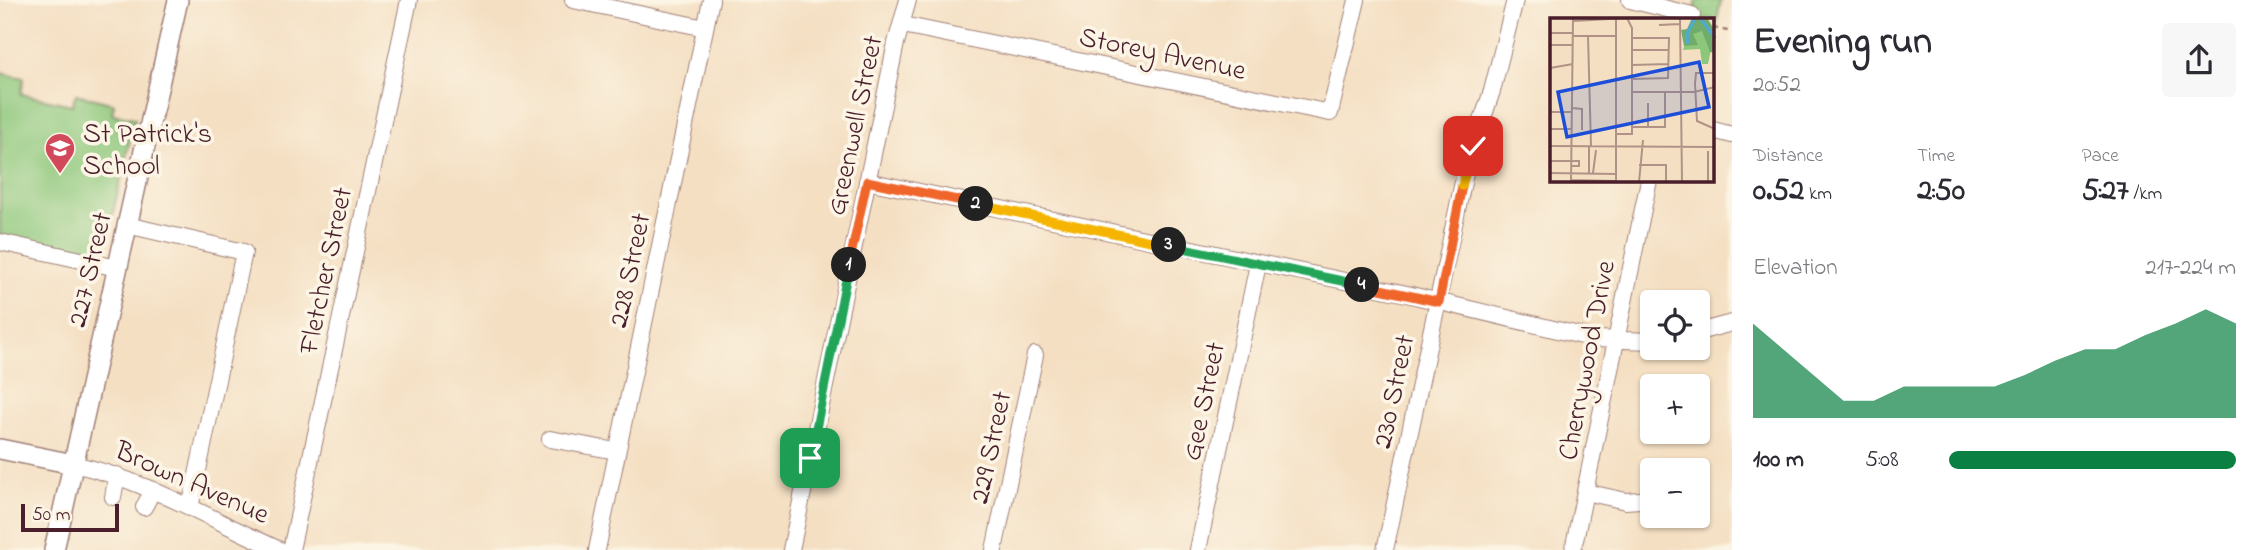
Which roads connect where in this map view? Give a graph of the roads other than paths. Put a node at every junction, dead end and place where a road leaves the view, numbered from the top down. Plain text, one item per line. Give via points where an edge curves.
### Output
1 (178, 0) edge
2 (409, 0) edge
3 (573, 0) edge
4 (711, 0) edge
5 (908, 0) edge
6 (1357, 0) edge
7 (1515, 0) edge
8 (1630, 0) edge
9 (1692, 15) dead end
10 (903, 25) junction
11 (705, 27) junction
12 (1714, 131) edge
13 (1732, 135) edge
14 (867, 181) junction
15 (1649, 182) edge
16 (127, 225) junction
17 (0, 242) edge
18 (1258, 264) junction
19 (117, 268) junction
20 (1439, 302) junction
21 (1732, 323) edge
22 (1710, 329) edge
23 (1616, 340) junction
24 (1640, 341) edge
25 (1035, 355) dead end
26 (550, 439) dead end
27 (0, 449) edge
28 (617, 451) junction
29 (74, 464) junction
30 (117, 475) junction
31 (153, 490) junction
32 (1585, 492) junction
33 (113, 497) dead end
34 (1640, 500) edge
35 (144, 507) dead end
36 (190, 508) junction
37 (257, 545) edge
38 (54, 550) edge
39 (280, 550) edge
40 (291, 550) edge
41 (597, 550) edge
42 (791, 550) edge
43 (994, 550) edge
44 (1198, 550) edge
45 (1385, 550) edge
46 (1573, 550) edge

1 - 16 main road, 227 Street
2 - 40 street, Fletcher Street
3 - 11 street
4 - 11 street, 228 Street
5 - 10 street, Greenwell Street
6 - 10 street, Storey Avenue via 1330,113
7 - 20 street, 230 Street via 1466,168
8 - 9 street
10 - 14 street, Greenwell Street
11 - 28 street, 228 Street
12 - 13 street
14 - 18 street
14 - 42 street, Greenwell Street
15 - 23 street, Cherrywood Drive
16 - 19 main road, 227 Street
16 - 36 street via 244,252
17 - 19 street
18 - 20 street
18 - 44 street, Gee Street
19 - 29 main road, 227 Street
20 - 23 street via 1568,334
20 - 45 street, 230 Street
21 - 22 street
23 - 24 street
23 - 32 street, Cherrywood Drive
25 - 43 street, 229 Street
26 - 28 street
27 - 29 main road, Brown Avenue
28 - 41 street, 228 Street
29 - 30 street, Brown Avenue
29 - 38 main road, 227 Street
30 - 31 street, Brown Avenue
30 - 33 street
31 - 35 street
31 - 36 street, Brown Avenue
32 - 34 street
32 - 46 street, Cherrywood Drive
36 - 37 street, Brown Avenue
37 - 39 street, Brown Avenue

